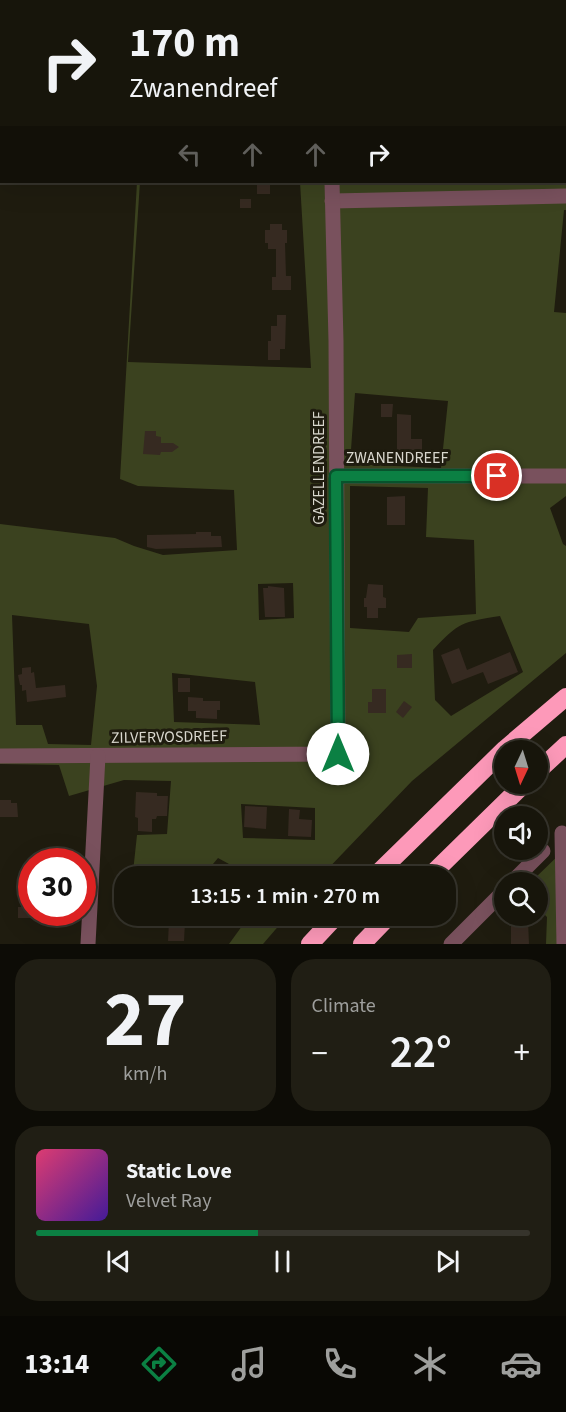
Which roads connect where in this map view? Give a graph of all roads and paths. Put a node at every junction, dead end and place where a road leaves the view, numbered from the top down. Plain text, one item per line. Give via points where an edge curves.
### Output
1 (332, 183) edge
2 (566, 196) edge
3 (332, 201) junction
4 (336, 476) junction
5 (566, 476) edge
6 (566, 697) edge
7 (566, 745) edge
8 (338, 754) joint
9 (0, 756) edge
10 (98, 756) junction
11 (548, 762) edge
12 (514, 794) edge
13 (562, 833) dead end
14 (534, 860) edge
15 (385, 866) edge
16 (440, 866) edge
17 (522, 872) edge
18 (494, 901) edge
19 (327, 926) edge
20 (379, 926) edge
21 (88, 944) edge
22 (310, 944) edge
23 (362, 944) edge
24 (451, 944) edge
25 (564, 944) edge

1 - 3 street, GAZELLENDREEF
2 - 3 street
3 - 4 street, GAZELLENDREEF
4 - 5 street, ZWANENDREEF
4 - 8 street, GAZELLENDREEF
6 - 15 highway via 505,749
7 - 11 highway
8 - 10 street, ZILVERVOSDREEF
9 - 10 street, ZILVERVOSDREEF
10 - 21 street
12 - 16 highway
13 - 25 street
14 - 17 street
18 - 24 street
19 - 22 highway
20 - 23 highway

